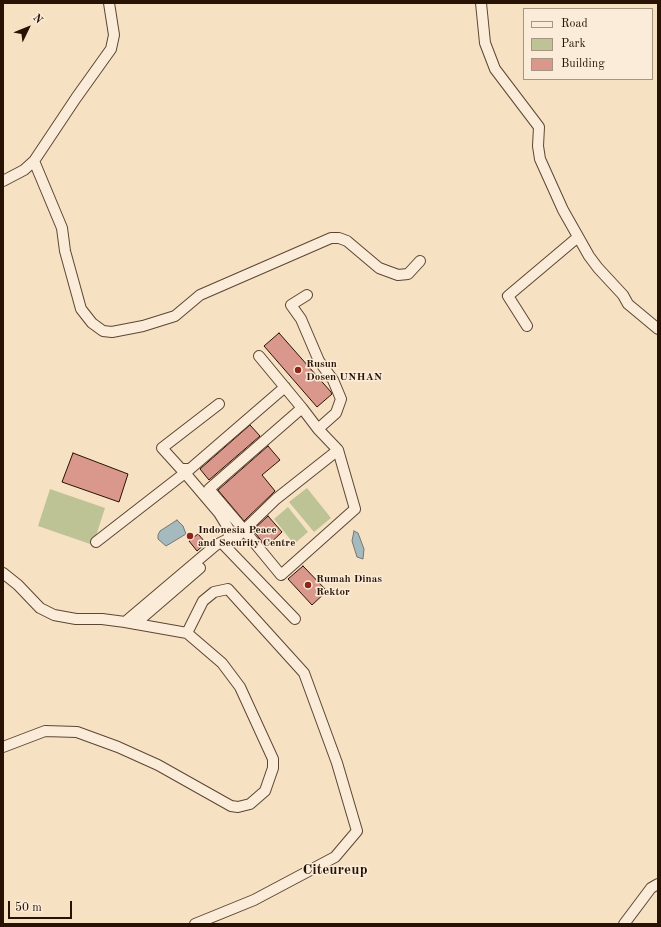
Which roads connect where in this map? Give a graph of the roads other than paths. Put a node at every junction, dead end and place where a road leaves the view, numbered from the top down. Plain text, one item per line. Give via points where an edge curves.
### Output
1 (110, 3) edge
2 (481, 3) edge
3 (34, 161) junction
4 (3, 180) edge
5 (578, 237) junction
6 (420, 261) dead end
7 (307, 294) dead end
8 (527, 326) dead end
9 (658, 329) edge
10 (259, 356) dead end
11 (285, 387) junction
12 (218, 404) dead end
13 (302, 408) junction
14 (318, 429) junction
15 (338, 450) junction
16 (187, 471) junction
17 (244, 530) junction
18 (96, 542) dead end
19 (226, 542) junction
20 (3, 573) edge
21 (295, 619) dead end
22 (130, 623) junction
23 (188, 633) junction
24 (3, 747) edge
25 (658, 884) edge
26 (195, 924) edge
27 (624, 924) edge

1 - 3 street via 114,35 111,49
2 - 5 street via 485,44 495,69 539,127 538,146 543,167
3 - 4 street via 24,170
3 - 6 street via 62,228 65,251 81,309 92,323 103,331 112,332 143,326 175,316 200,295 331,238 347,241 379,268 398,275 408,274
5 - 8 street via 508,296
5 - 9 street via 594,262 628,304
7 - 14 street via 291,305 301,319 319,361 333,380 341,399 336,413
10 - 11 street
11 - 13 street
11 - 16 street
12 - 16 street via 162,448 181,469
13 - 14 street
13 - 17 street via 209,490
14 - 15 street
15 - 17 street via 276,498
15 - 17 street via 355,509 281,575
16 - 18 street
16 - 19 street via 219,512 230,531
17 - 19 street via 233,540
19 - 21 street
19 - 22 street via 216,545
20 - 22 street via 47,613 76,619
22 - 23 street
23 - 24 street via 222,663 240,687 273,759 271,779 264,792 250,804 244,807 231,806 158,765 77,732 45,731
23 - 26 street via 203,601 214,592 228,589 304,673 337,763 357,831 335,858 254,900
25 - 27 street via 651,888

